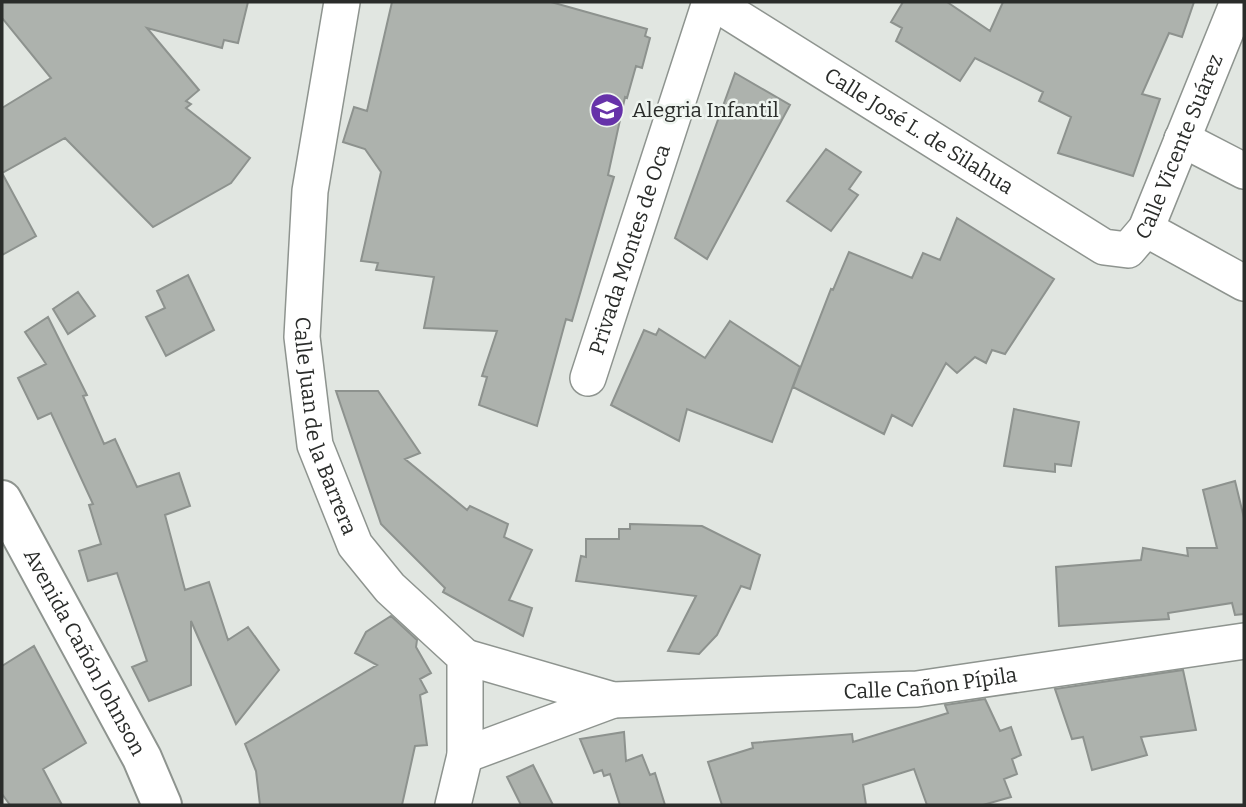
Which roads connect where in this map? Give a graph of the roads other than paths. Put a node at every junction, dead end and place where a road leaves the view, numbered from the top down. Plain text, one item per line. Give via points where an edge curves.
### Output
1 (342, 2) edge
2 (711, 2) edge
3 (1238, 2) edge
4 (1182, 139) junction
5 (1244, 171) edge
6 (1137, 239) junction
7 (1244, 283) edge
8 (588, 378) dead end
9 (2, 500) edge
10 (1244, 641) edge
11 (464, 657) junction
12 (613, 700) junction
13 (465, 755) junction
14 (162, 805) edge
15 (453, 805) edge

1 - 11 street, Calle Juan de la Barrera via 310,191 302,337 315,445 355,545 390,588
2 - 6 street, Calle José L. de Silahua via 1104,247
2 - 8 street, Privada Montes de Oca
3 - 4 street, Calle Vicente Suárez
4 - 5 street
4 - 6 street, Calle Vicente Suárez
6 - 7 street, Calle José L. de Silahua
9 - 14 main road, Avenida Cañón Johnson via 142,758
10 - 12 street, Calle Cañon Pípila via 917,690
11 - 12 street, Calle Cañon Pípila
11 - 13 street
12 - 13 street, Calle Cañon Pípila
13 - 15 street

